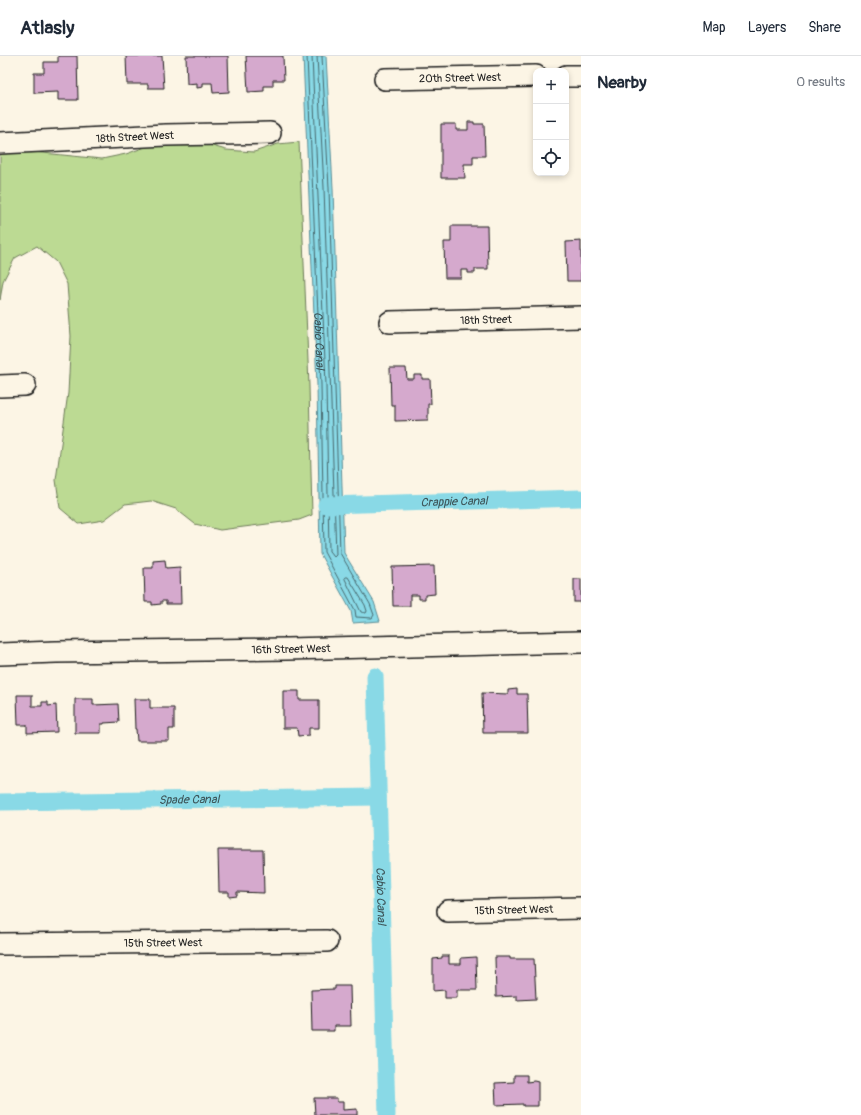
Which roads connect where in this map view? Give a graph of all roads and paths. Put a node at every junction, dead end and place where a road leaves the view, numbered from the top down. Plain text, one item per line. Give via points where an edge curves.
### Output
1 (533, 76) edge
2 (569, 76) edge
3 (581, 76) edge
4 (385, 79) dead end
5 (270, 133) dead end
6 (0, 143) edge
7 (581, 317) edge
8 (390, 322) dead end
9 (25, 385) dead end
10 (0, 386) edge
11 (581, 642) edge
12 (0, 654) edge
13 (581, 908) edge
14 (448, 911) dead end
15 (327, 940) dead end
16 (0, 944) edge

1 - 4 street, 20th Street West
2 - 3 street
5 - 6 street, 18th Street West
7 - 8 street, 18th Street
9 - 10 street
11 - 12 street, 16th Street West
13 - 14 street, 15th Street West
15 - 16 street, 15th Street West

